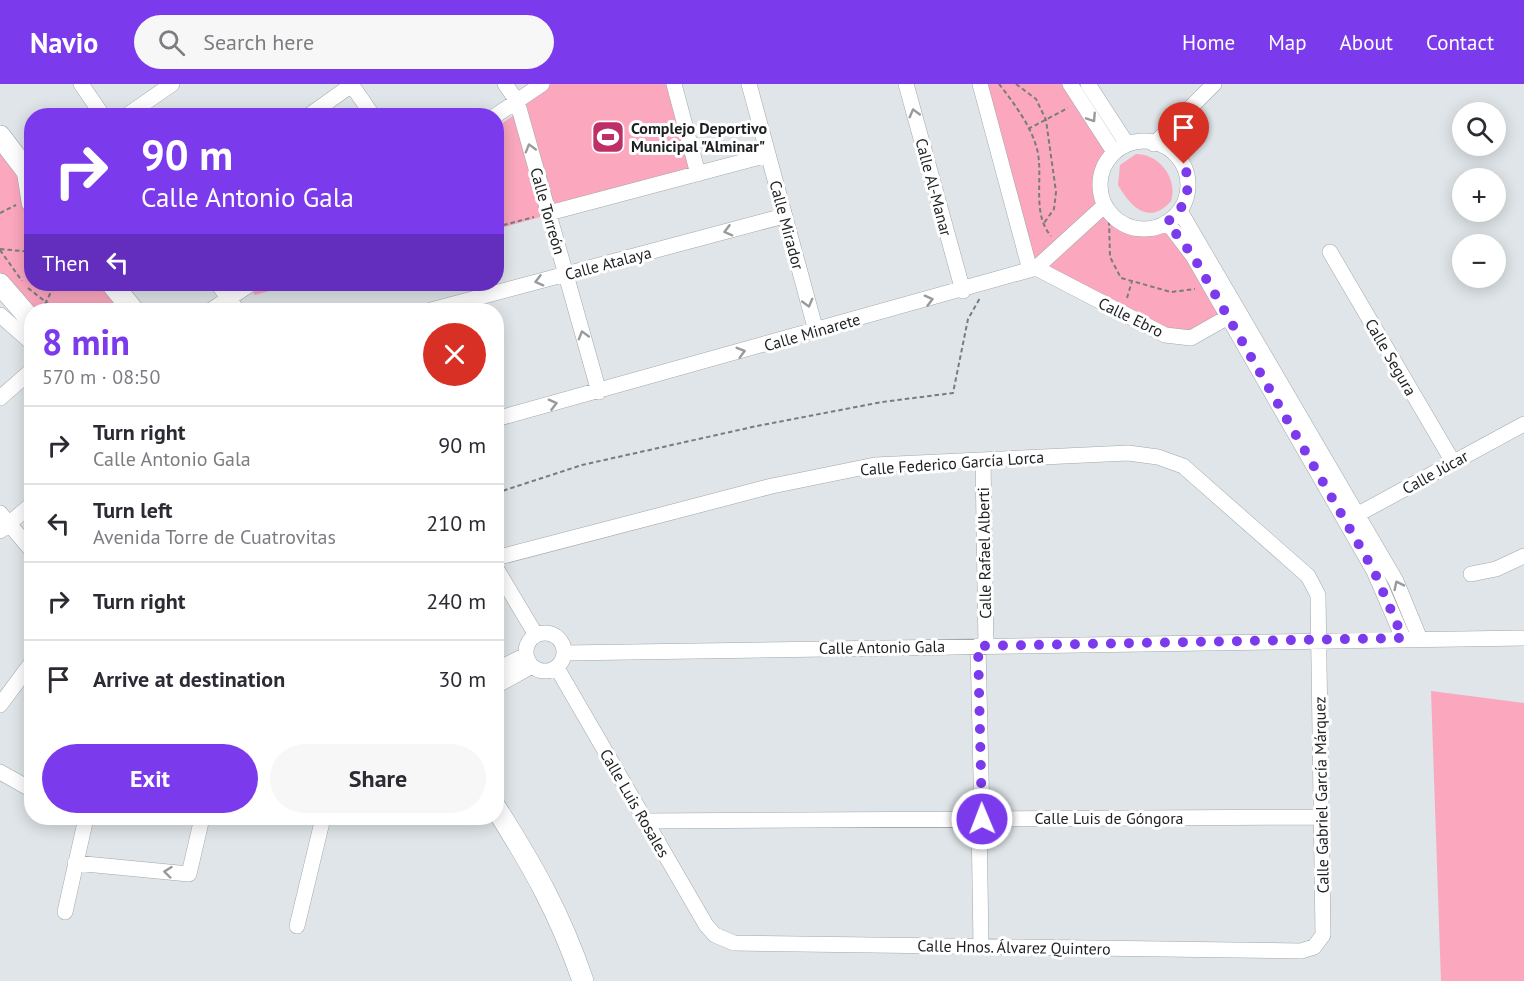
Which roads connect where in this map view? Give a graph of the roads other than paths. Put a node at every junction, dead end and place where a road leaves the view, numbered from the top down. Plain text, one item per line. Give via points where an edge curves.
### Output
1 (81, 84) edge
2 (172, 84) edge
3 (352, 84) edge
4 (505, 84) edge
5 (542, 84) edge
6 (674, 84) edge
7 (749, 84) edge
8 (906, 84) edge
9 (980, 84) edge
10 (1070, 84) edge
11 (1088, 84) edge
12 (1214, 84) edge
13 (517, 101) junction
14 (98, 108) edge
15 (138, 108) edge
16 (319, 108) edge
17 (368, 108) edge
18 (504, 110) edge
19 (0, 136) edge
20 (1154, 144) junction
21 (1120, 148) junction
22 (768, 155) junction
23 (24, 168) edge
24 (698, 174) junction
25 (1107, 207) junction
26 (1180, 211) junction
27 (549, 213) junction
28 (784, 216) junction
29 (1167, 222) junction
30 (1330, 252) dead end
31 (1033, 269) junction
32 (566, 274) junction
33 (0, 284) edge
34 (118, 291) edge
35 (250, 291) edge
36 (502, 291) edge
37 (504, 291) edge
38 (963, 291) junction
39 (127, 303) edge
40 (235, 303) edge
41 (457, 303) edge
42 (24, 312) edge
43 (0, 315) edge
44 (1228, 317) junction
45 (816, 331) junction
46 (24, 336) edge
47 (24, 377) edge
48 (599, 392) junction
49 (0, 398) edge
50 (504, 417) edge
51 (1524, 424) edge
52 (983, 460) junction
53 (1453, 462) junction
54 (24, 509) edge
55 (1352, 518) junction
56 (3, 523) edge
57 (24, 543) edge
58 (504, 556) edge
59 (1524, 556) edge
60 (1471, 574) dead end
61 (504, 581) edge
62 (536, 635) junction
63 (1403, 638) junction
64 (1524, 638) edge
65 (1420, 639) junction
66 (1318, 640) junction
67 (982, 646) junction
68 (565, 653) junction
69 (529, 661) junction
70 (504, 668) edge
71 (557, 668) junction
72 (24, 673) edge
73 (504, 680) edge
74 (0, 705) edge
75 (0, 772) edge
76 (24, 786) edge
77 (1321, 817) junction
78 (980, 819) junction
79 (645, 820) junction
80 (504, 821) edge
81 (80, 825) edge
82 (200, 825) edge
83 (321, 825) edge
84 (75, 862) junction
85 (65, 912) dead end
86 (297, 926) dead end
87 (715, 936) joint
88 (981, 946) junction
89 (1314, 947) joint
90 (584, 981) edge

1 - 14 street
2 - 15 street
3 - 16 street
3 - 17 street
4 - 13 street, Calle Torreón
5 - 13 street
6 - 24 street
7 - 22 street, Calle Mirador
38 -> 8 street, Calle Al-Manar
9 - 31 street
10 -> 21 street
11 - 21 street
12 - 20 street
13 - 18 street
27 -> 13 street, Calle Torreón
19 - 23 street
20 - 21 street via 1141,140
20 - 26 street via 1167,146 1184,164 1189,188
21 - 25 street via 1102,171 1101,194
22 - 24 street
22 - 28 street, Calle Mirador
24 - 27 street
25 - 29 street via 1119,221 1132,227 1156,227
25 - 31 street, Calle Minarete
26 - 29 street
26 - 55 street
27 - 32 street, Calle Torreón
28 -> 32 street, Calle Atalaya
28 -> 45 street, Calle Mirador
29 - 44 street
30 - 53 street, Calle Segura
31 - 38 street, Calle Minarete
31 - 44 street, Calle Ebro via 1165,335 1191,338
32 -> 37 street, Calle Atalaya
48 -> 32 street, Calle Torreón
33 - 42 street
34 - 39 street
35 - 40 street
36 -> 41 street, Calle Atalaya
45 -> 38 street, Calle Minarete
43 - 46 street
44 - 55 street
48 -> 45 street, Calle Minarete
47 - 49 street
50 -> 48 street, Calle Minarete
51 - 53 street, Calle Júcar
52 - 58 street, Calle Federico García Lorca via 864,467 772,486
52 - 66 street, Calle Federico García Lorca via 1128,453 1158,456 1183,466 1308,576 1318,595
52 - 67 street, Calle Rafael Alberti
53 - 55 street, Calle Júcar
54 - 56 street
55 - 63 street
65 -> 55 street via 1396,580
56 - 57 street
59 - 60 street via 1496,569
61 - 62 street
62 - 68 street via 553,634
62 - 69 street via 528,644
63 - 65 street, Calle Antonio Gala
63 - 66 street, Calle Antonio Gala
64 - 65 street, Calle Antonio Gala
66 - 67 street, Calle Antonio Gala
66 - 77 street, Calle Gabriel García Márquez
67 - 68 street, Calle Antonio Gala
67 - 78 street, Calle Rafael Alberti via 978,714
68 - 71 street
69 - 70 street
69 - 71 street via 544,672
69 - 73 street
71 - 79 street, Calle Luis Rosales
72 - 74 street
75 - 76 street
77 - 78 street, Calle Luis de Góngora
77 - 89 street, Calle Gabriel García Márquez via 1323,935
78 - 79 street, Calle Luis de Góngora
78 - 88 street, Calle Rafael Alberti
79 - 87 street, Calle Luis Rosales
80 - 90 street via 540,878
81 - 84 street
82 -> 84 street via 189,874
83 - 86 street
84 - 85 street
87 - 88 street, Calle Hnos. Álvarez Quintero via 734,943
88 - 89 street, Calle Hnos. Álvarez Quintero via 1301,951

